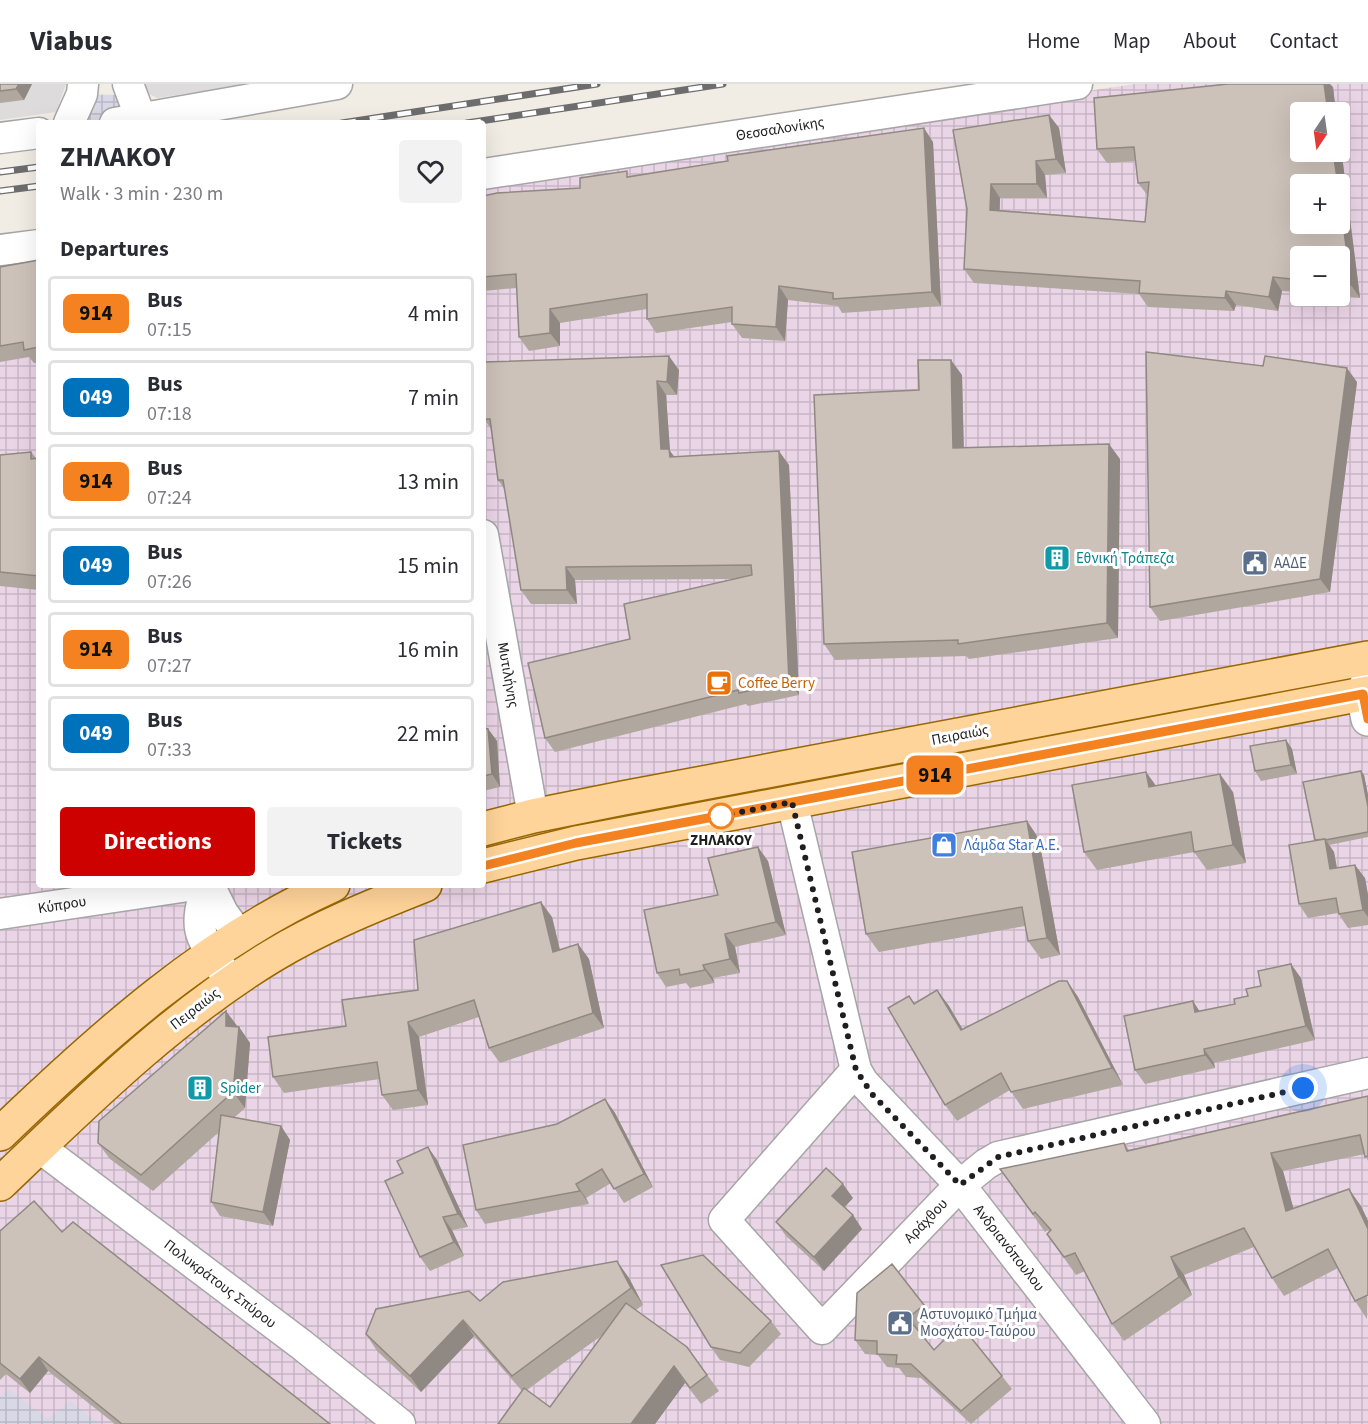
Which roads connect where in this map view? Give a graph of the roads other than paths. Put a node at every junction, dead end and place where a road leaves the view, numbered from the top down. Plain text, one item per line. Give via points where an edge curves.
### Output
1 (83, 84) edge
2 (128, 84) edge
3 (337, 84) edge
4 (1077, 84) edge
5 (70, 120) edge
6 (128, 120) edge
7 (134, 120) edge
8 (36, 133) edge
9 (0, 138) edge
10 (486, 174) edge
11 (36, 245) edge
12 (0, 250) edge
13 (486, 552) edge
14 (1368, 658) edge
15 (1367, 697) edge
16 (792, 802) junction
17 (533, 816) junction
18 (486, 828) edge
19 (486, 865) edge
20 (175, 888) edge
21 (207, 888) edge
22 (210, 888) edge
23 (327, 888) edge
24 (418, 888) edge
25 (0, 914) edge
26 (239, 935) junction
27 (212, 954) junction
28 (231, 982) junction
29 (856, 1070) junction
30 (1368, 1073) edge
31 (0, 1134) edge
32 (39, 1147) junction
33 (0, 1184) edge
34 (960, 1185) junction
35 (400, 1424) edge
36 (1145, 1424) edge

1 - 5 street
2 - 6 street
3 - 7 street
4 - 10 street, Θεσσαλονίκης
8 - 9 street
11 - 12 street
13 - 17 street, Μυτιλήνης
14 - 17 main road, Πειραιώς
15 - 16 main road
16 - 19 main road via 541,850
16 - 29 street, Ανδριανόπουλου
17 - 18 main road, Πειραιώς
20 - 25 street, Κύπρου
21 - 27 street via 198,924
22 - 26 street
23 - 26 main road
24 - 28 main road, Πειραιώς via 325,927
26 - 27 main road
27 - 28 street
27 - 31 main road via 130,1016
28 - 32 main road, Πειραιώς via 113,1076
29 - 34 street, Ανδριανόπουλου via 872,1094
29 - 34 street, Αράχθου via 724,1220 822,1329
30 - 34 street, Αράχθου via 998,1157
32 - 33 main road, Πειραιώς
32 - 35 street, Πολυκράτους Σπύρου via 302,1345
34 - 36 street, Ανδριανόπουλου

